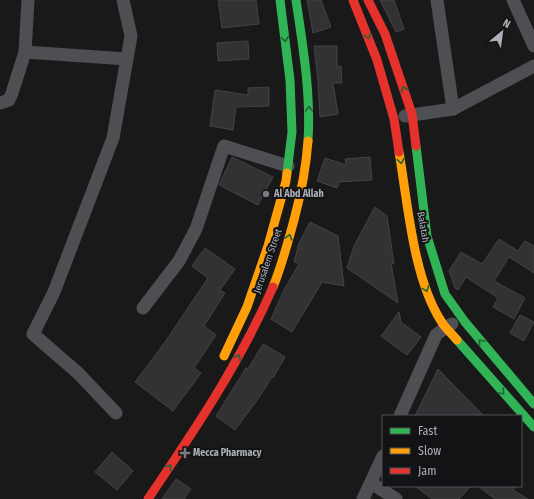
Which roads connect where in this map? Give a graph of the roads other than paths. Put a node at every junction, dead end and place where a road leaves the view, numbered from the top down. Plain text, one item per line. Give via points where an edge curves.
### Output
1 (28, 0) edge
2 (123, 0) edge
3 (280, 0) edge
4 (296, 0) edge
5 (353, 0) edge
6 (368, 0) edge
7 (437, 0) edge
8 (513, 0) edge
9 (534, 46) edge
10 (24, 52) junction
11 (127, 59) junction
12 (534, 66) edge
13 (0, 103) edge
14 (453, 108) junction
15 (412, 114) junction
16 (394, 119) junction
17 (288, 166) junction
18 (143, 308) dead end
19 (462, 319) junction
20 (446, 327) junction
21 (219, 365) dead end
22 (534, 404) edge
23 (116, 413) dead end
24 (400, 415) edge
25 (534, 427) edge
26 (382, 458) edge
27 (371, 483) junction
28 (148, 499) edge
29 (363, 499) edge
30 (396, 499) edge

1 - 10 street
2 - 11 street via 131,36
3 -> 17 main road, Jerusalem Street via 290,80 292,132
28 -> 4 main road, Jerusalem Street via 226,379 276,280 287,247 300,197 309,134 306,67
5 -> 16 main road, Balatah via 377,60
15 -> 6 main road, Balatah via 385,34
7 - 14 street
8 - 9 street
10 - 11 street
10 - 13 street via 9,100
11 - 23 street via 114,138 54,292 33,334 78,373
12 - 14 street
14 - 15 street
15 - 16 street
15 - 19 main road, Balatah via 427,236 445,294
16 -> 20 main road, Balatah via 413,238 424,287
17 - 18 street via 224,146 196,229 179,261
17 - 21 main road, Jerusalem Street via 268,246 248,307
19 - 20 street
22 -> 19 main road, Balatah
20 - 24 street via 436,335
20 -> 25 main road, Balatah
26 - 27 street
27 - 29 street
27 - 30 street

